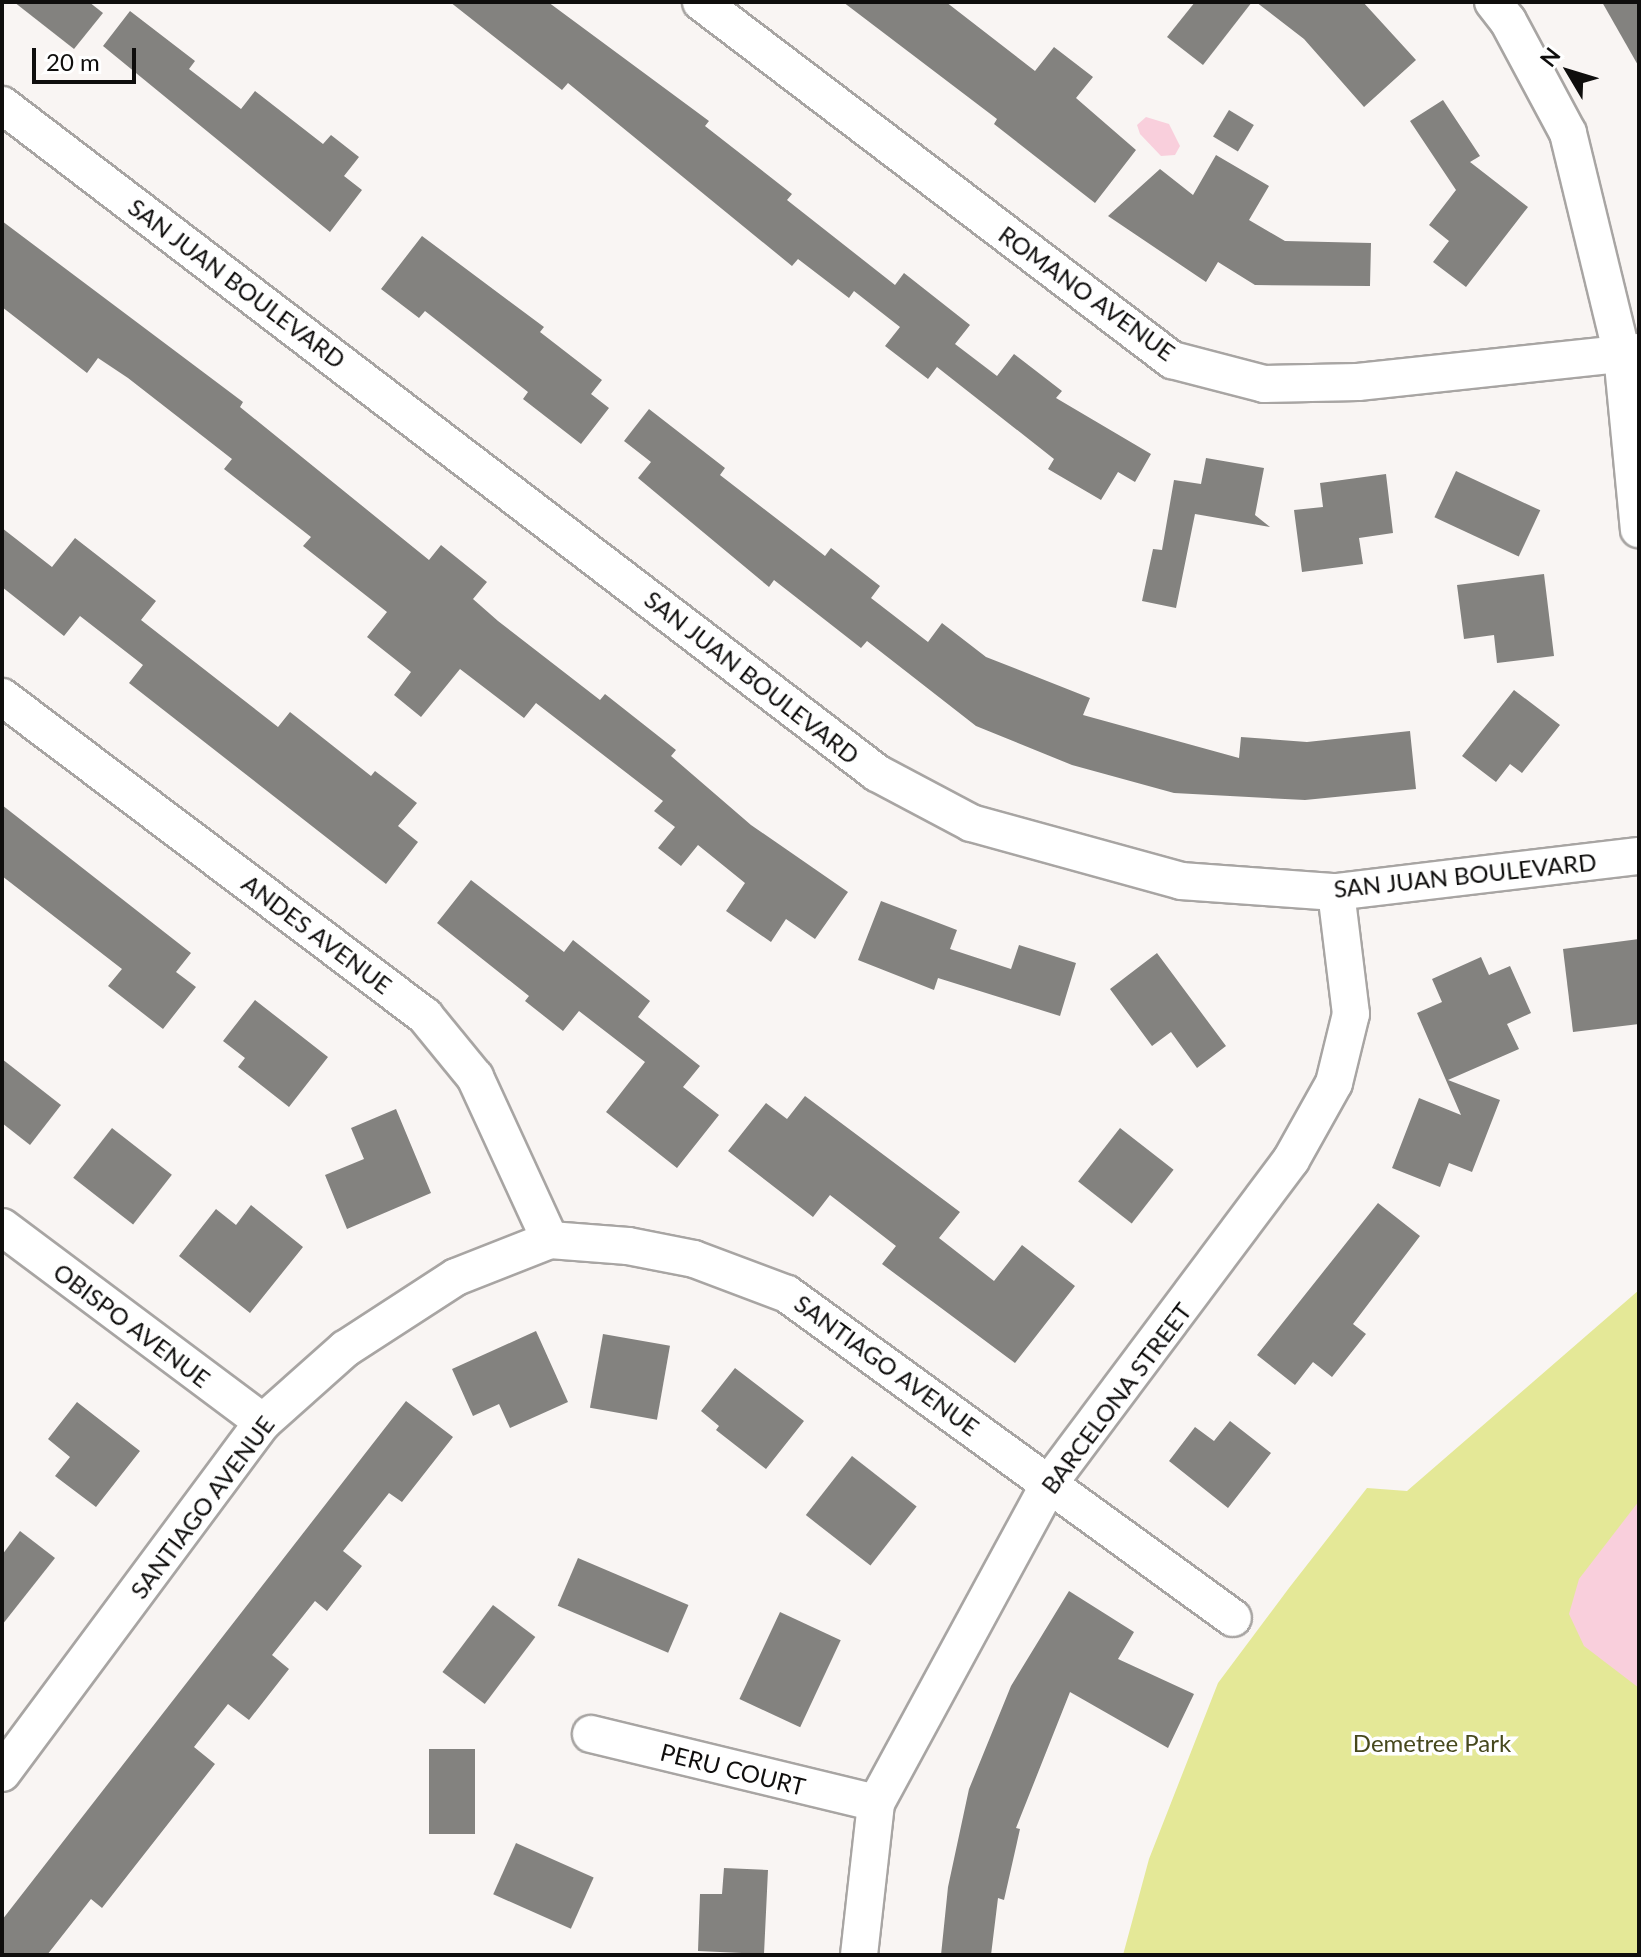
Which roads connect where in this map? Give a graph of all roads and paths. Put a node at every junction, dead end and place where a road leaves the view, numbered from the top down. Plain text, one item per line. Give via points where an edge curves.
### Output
1 (701, 2) edge
2 (1493, 2) edge
3 (2, 105) edge
4 (1630, 353) edge
5 (1639, 529) edge
6 (2, 697) edge
7 (1639, 856) edge
8 (1336, 892) junction
9 (2, 1227) edge
10 (550, 1240) junction
11 (263, 1422) junction
12 (1050, 1482) junction
13 (1233, 1618) dead end
14 (591, 1734) dead end
15 (2, 1773) edge
16 (876, 1803) junction
17 (859, 1955) edge

1 - 4 street, ROMANO AVENUE via 1172,360 1264,384 1358,382
2 - 4 street via 1568,133
3 - 8 street, SAN JUAN BOULEVARD via 877,773 971,823 1034,844 1181,881
4 - 5 street
6 - 10 street, ANDES AVENUE via 425,1016 475,1077
7 - 8 street, SAN JUAN BOULEVARD
8 - 12 street, BARCELONA STREET via 1351,1014 1334,1083 1291,1160
9 - 11 street, OBISPO AVENUE
10 - 11 street, SANTIAGO AVENUE via 456,1277 345,1349
10 - 12 street, SANTIAGO AVENUE via 628,1246 694,1259 787,1294
11 - 15 street, SANTIAGO AVENUE
12 - 13 street, SANTIAGO AVENUE
12 - 16 street, BARCELONA STREET
14 - 16 street, PERU COURT
16 - 17 street, BARCELONA STREET

